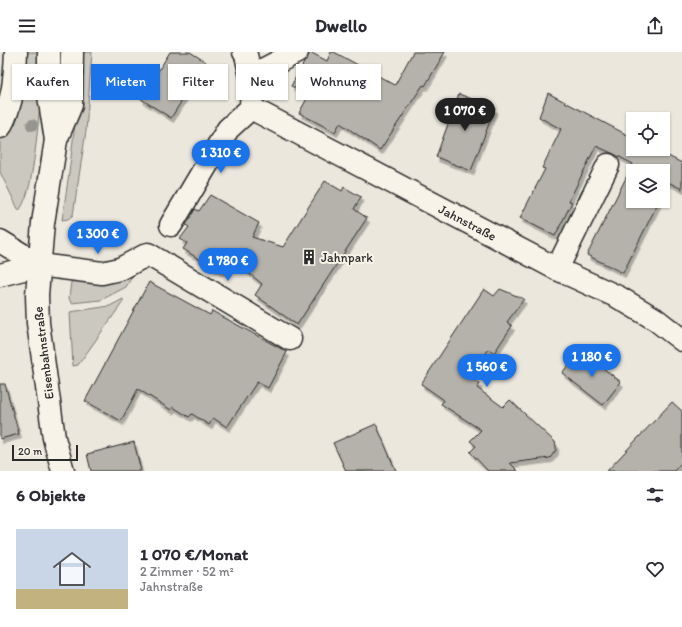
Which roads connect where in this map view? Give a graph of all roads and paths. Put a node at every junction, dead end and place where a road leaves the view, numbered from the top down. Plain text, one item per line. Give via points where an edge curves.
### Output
1 (16, 52) edge
2 (49, 52) edge
3 (72, 52) edge
4 (244, 52) edge
5 (297, 52) edge
6 (248, 64) edge
7 (274, 64) edge
8 (252, 100) edge
9 (252, 108) junction
10 (0, 127) edge
11 (56, 140) junction
12 (608, 165) dead end
13 (172, 224) dead end
14 (0, 241) edge
15 (39, 265) junction
16 (557, 269) junction
17 (0, 275) edge
18 (290, 339) dead end
19 (682, 340) edge
20 (63, 471) edge

1 - 10 street via 12,92
2 - 11 street, Eisenbahnstraße via 49,96
3 - 11 street, Eisenbahnstraße via 71,105
4 - 6 street
5 - 7 street
8 - 9 street
9 - 13 street via 228,129
9 - 16 street, Jahnstraße
11 - 15 street, Eisenbahnstraße
12 - 16 street
14 - 15 street
15 - 17 street
15 - 18 street via 102,272 120,269 148,254
15 - 20 street, Eisenbahnstraße via 38,323 54,438
16 - 19 street, Jahnstraße via 618,297

